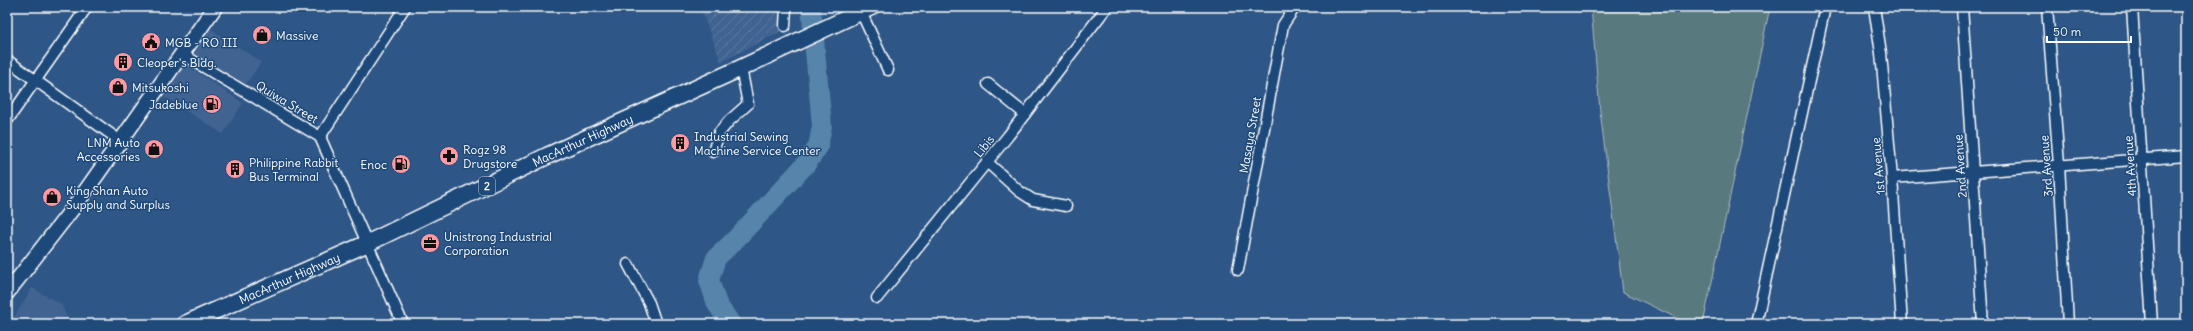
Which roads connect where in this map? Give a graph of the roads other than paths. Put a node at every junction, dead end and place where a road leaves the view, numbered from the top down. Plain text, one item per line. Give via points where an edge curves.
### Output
1 (87, 7) edge
2 (214, 7) edge
3 (405, 7) edge
4 (786, 7) edge
5 (1107, 7) edge
6 (1295, 7) edge
7 (1825, 7) edge
8 (1874, 7) edge
9 (1962, 7) edge
10 (2047, 7) edge
11 (2132, 7) edge
12 (866, 9) edge
13 (785, 26) dead end
14 (182, 54) junction
15 (7, 60) edge
16 (741, 68) junction
17 (888, 70) dead end
18 (36, 80) junction
19 (988, 84) dead end
20 (1025, 114) junction
21 (7, 121) edge
22 (320, 137) junction
23 (120, 140) junction
24 (713, 152) dead end
25 (2186, 156) edge
26 (2143, 160) junction
27 (987, 162) junction
28 (2059, 165) junction
29 (1974, 172) junction
30 (1892, 178) junction
31 (1066, 206) dead end
32 (366, 244) junction
33 (628, 264) dead end
34 (1238, 270) dead end
35 (7, 294) edge
36 (877, 298) dead end
37 (185, 324) edge
38 (403, 324) edge
39 (656, 324) edge
40 (1756, 324) edge
41 (1902, 324) edge
42 (1983, 324) edge
43 (2068, 324) edge
44 (2152, 324) edge

1 - 18 street
2 - 14 main road
3 - 22 street
4 - 13 street
5 - 20 street, Libis
6 - 34 street, Masaya Street via 1283,25
7 - 40 street
8 - 30 street, 1st Avenue via 1881,54
9 - 29 street, 2nd Avenue
10 - 28 street, 3rd Avenue
11 - 26 street, 4th Avenue
12 - 16 highway, MacArthur Highway / 2
12 - 17 street
14 - 22 street, Quiwa Street
14 - 23 main road
15 - 18 street
16 - 24 street via 748,104 720,133
16 - 32 highway, MacArthur Highway / 2 via 547,156
18 - 21 street
18 - 23 street
19 - 20 street
20 - 27 street, Libis
22 - 32 street, Quiwa Street
23 - 35 main road via 77,203
25 - 26 street
26 - 28 street
26 - 44 street, 4th Avenue
27 - 31 street via 1019,192 1032,200
27 - 36 street, Libis
28 - 29 street
28 - 43 street, 3rd Avenue
29 - 30 street
29 - 42 street, 2nd Avenue
30 - 41 street, 1st Avenue
32 - 37 highway, MacArthur Highway / 2
32 - 38 street, Quiwa Street
33 - 39 street via 649,304

